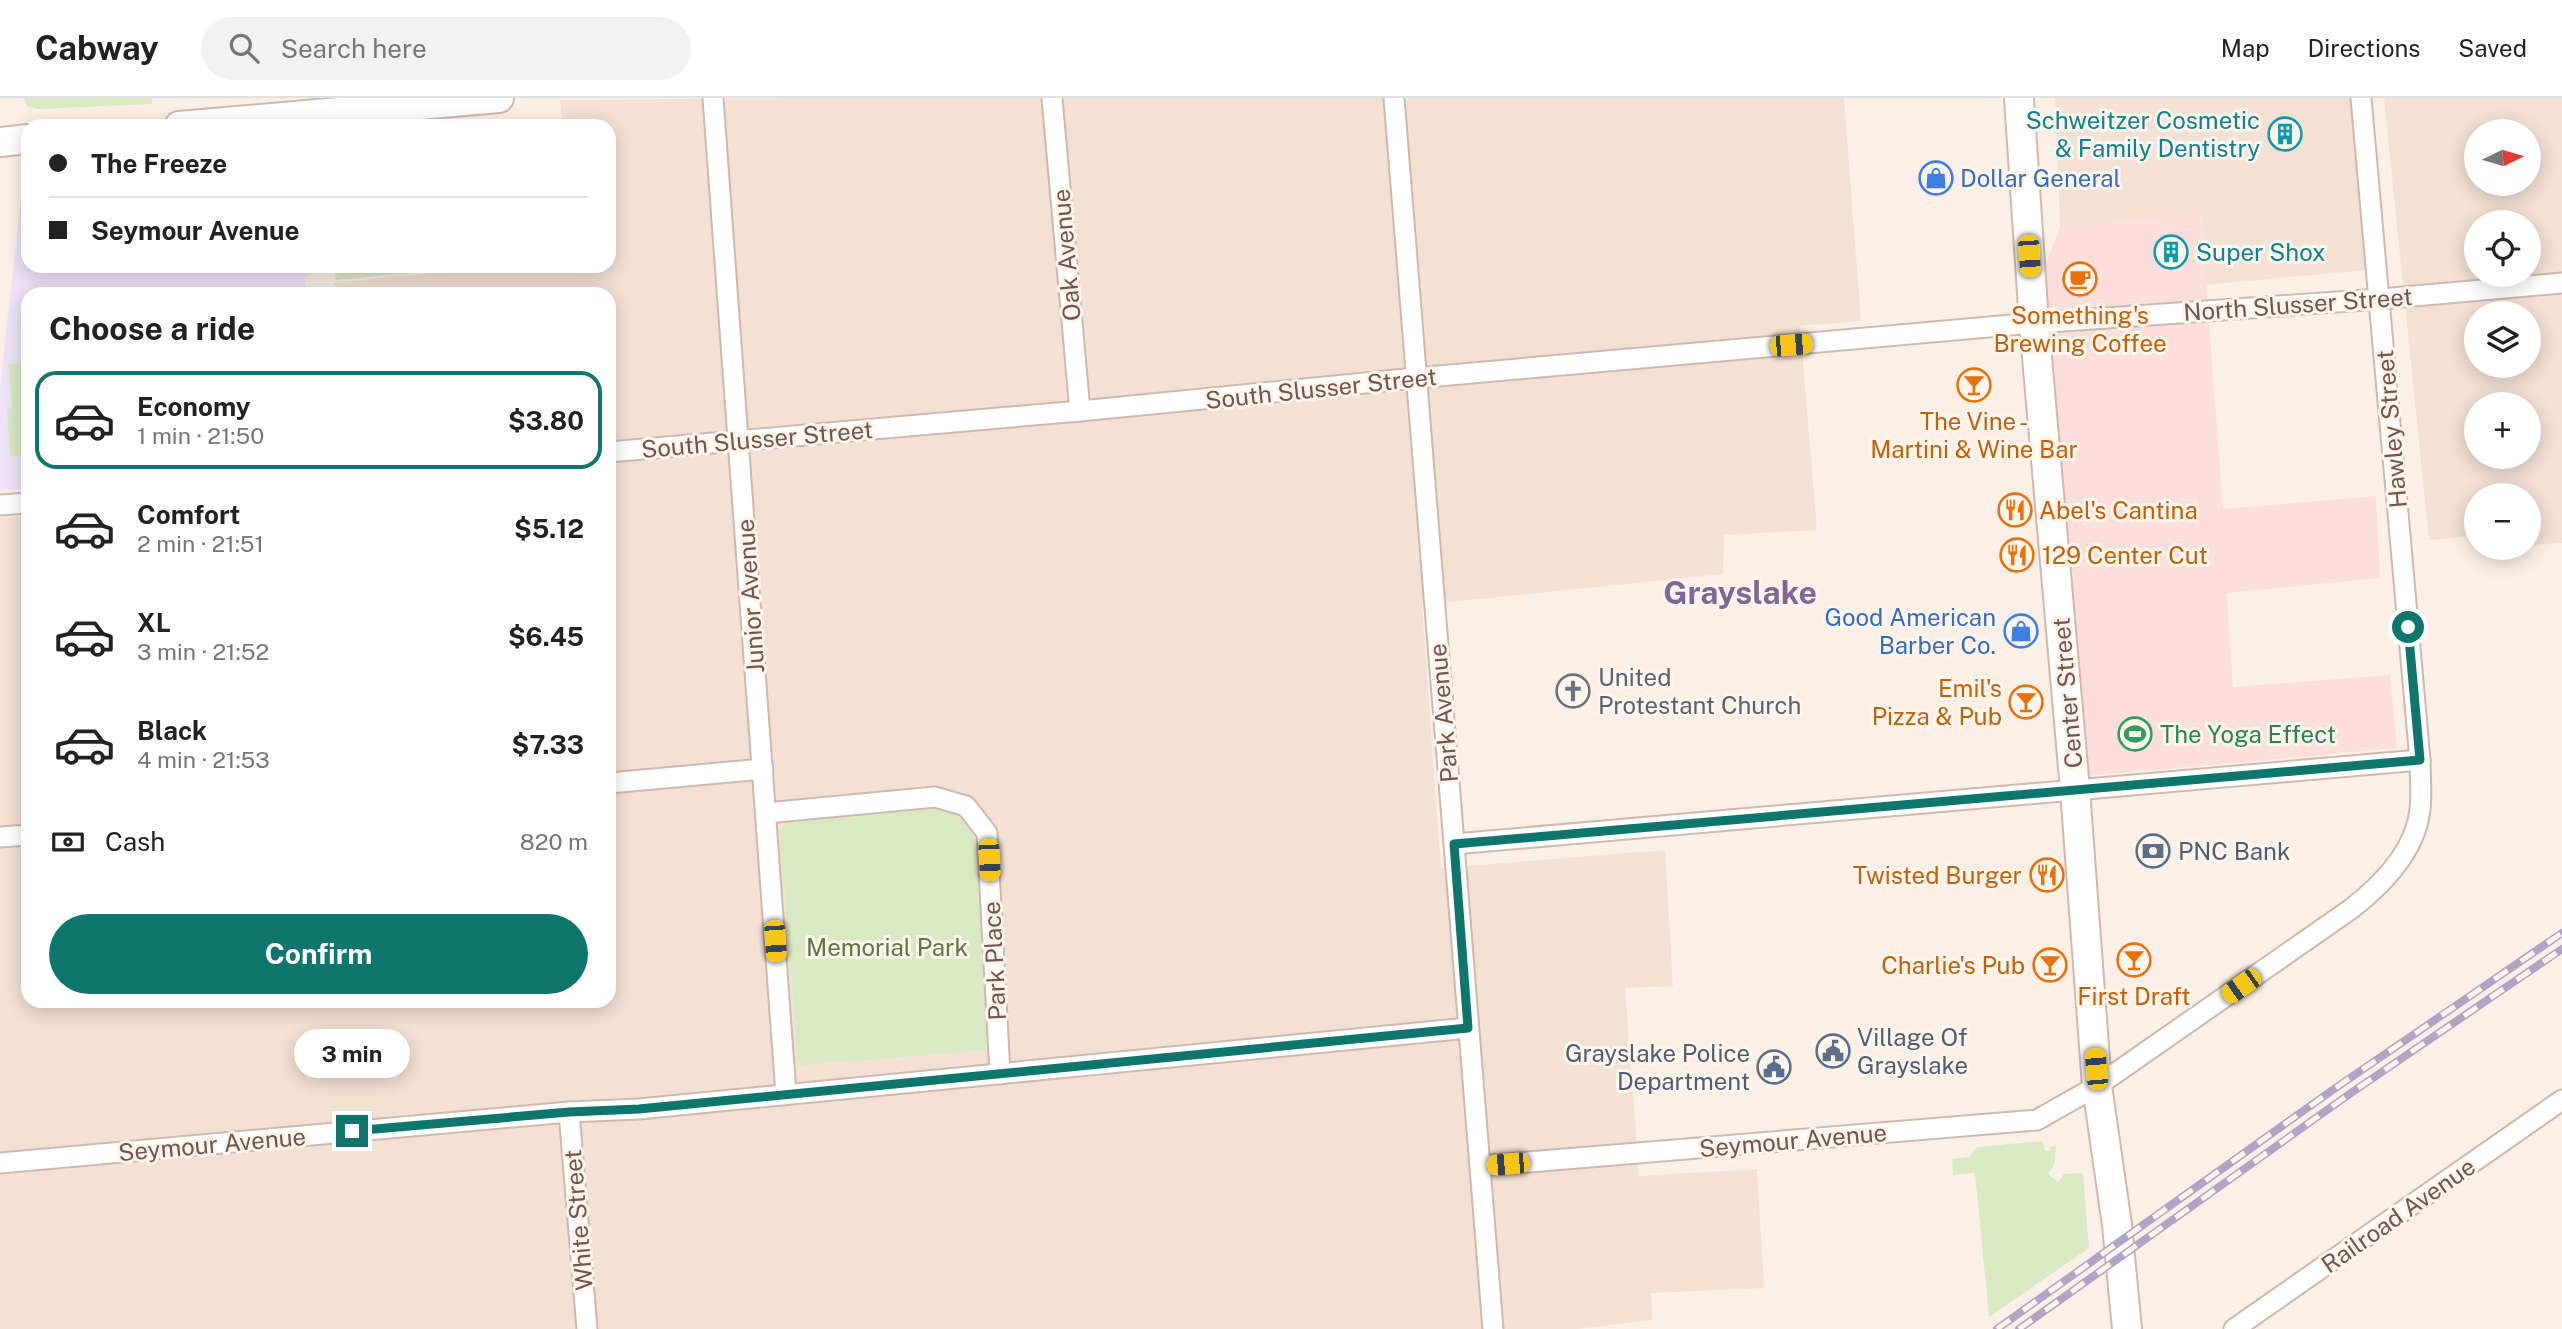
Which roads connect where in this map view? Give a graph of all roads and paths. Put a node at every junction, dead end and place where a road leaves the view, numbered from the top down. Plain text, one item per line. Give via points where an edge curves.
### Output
1 (499, 98) edge
2 (713, 98) edge
3 (1052, 98) edge
4 (1394, 98) edge
5 (2019, 98) edge
6 (2361, 98) edge
7 (259, 119) edge
8 (21, 140) edge
9 (0, 142) edge
10 (2562, 283) edge
11 (2380, 299) junction
12 (2034, 323) junction
13 (1416, 378) junction
14 (1080, 411) junction
15 (739, 441) junction
16 (616, 451) edge
17 (21, 504) edge
18 (0, 505) edge
19 (2420, 760) junction
20 (763, 769) junction
21 (616, 782) edge
22 (2076, 790) junction
23 (766, 813) junction
24 (21, 836) edge
25 (0, 837) edge
26 (1454, 844) junction
27 (1468, 1028) junction
28 (1000, 1074) junction
29 (2097, 1086) junction
30 (786, 1094) junction
31 (2562, 1100) edge
32 (569, 1112) junction
33 (0, 1163) edge
34 (1479, 1166) junction
35 (587, 1329) edge
36 (1493, 1329) edge
37 (2127, 1329) edge
38 (2235, 1329) edge

1 - 7 street
2 - 15 street, Junior Avenue
3 - 14 street, Oak Avenue
4 - 13 street, Park Avenue
5 - 12 street, Center Street
6 - 11 street, Hawley Street
8 - 9 street
10 - 11 street, North Slusser Street
11 - 12 street, North Slusser Street
11 - 19 street, Hawley Street
12 - 13 street, South Slusser Street
12 - 22 street, Center Street
13 - 14 street, South Slusser Street
13 - 26 street, Park Avenue
14 - 15 street, South Slusser Street
15 - 16 street, South Slusser Street
15 - 20 street, Junior Avenue
17 - 18 street
19 - 22 street
19 - 29 street, Hawley Street via 2420,810 2414,833 2390,873 2371,893
20 - 21 street
20 - 23 street, Junior Avenue
22 - 26 street
22 - 29 street, Center Street
23 - 28 street, Park Place via 935,797 966,806 987,833
23 - 30 street, Junior Avenue
24 - 25 street
26 - 27 street, Park Avenue
27 - 28 street, Seymour Avenue
27 - 34 street, Park Avenue
28 - 30 street, Seymour Avenue
29 - 34 street, Seymour Avenue via 2037,1121
29 - 37 street, Center Street
30 - 32 street, Seymour Avenue
31 - 38 street, Railroad Avenue
32 - 33 street, Seymour Avenue
32 - 35 street, White Street
34 - 36 street, Park Avenue

